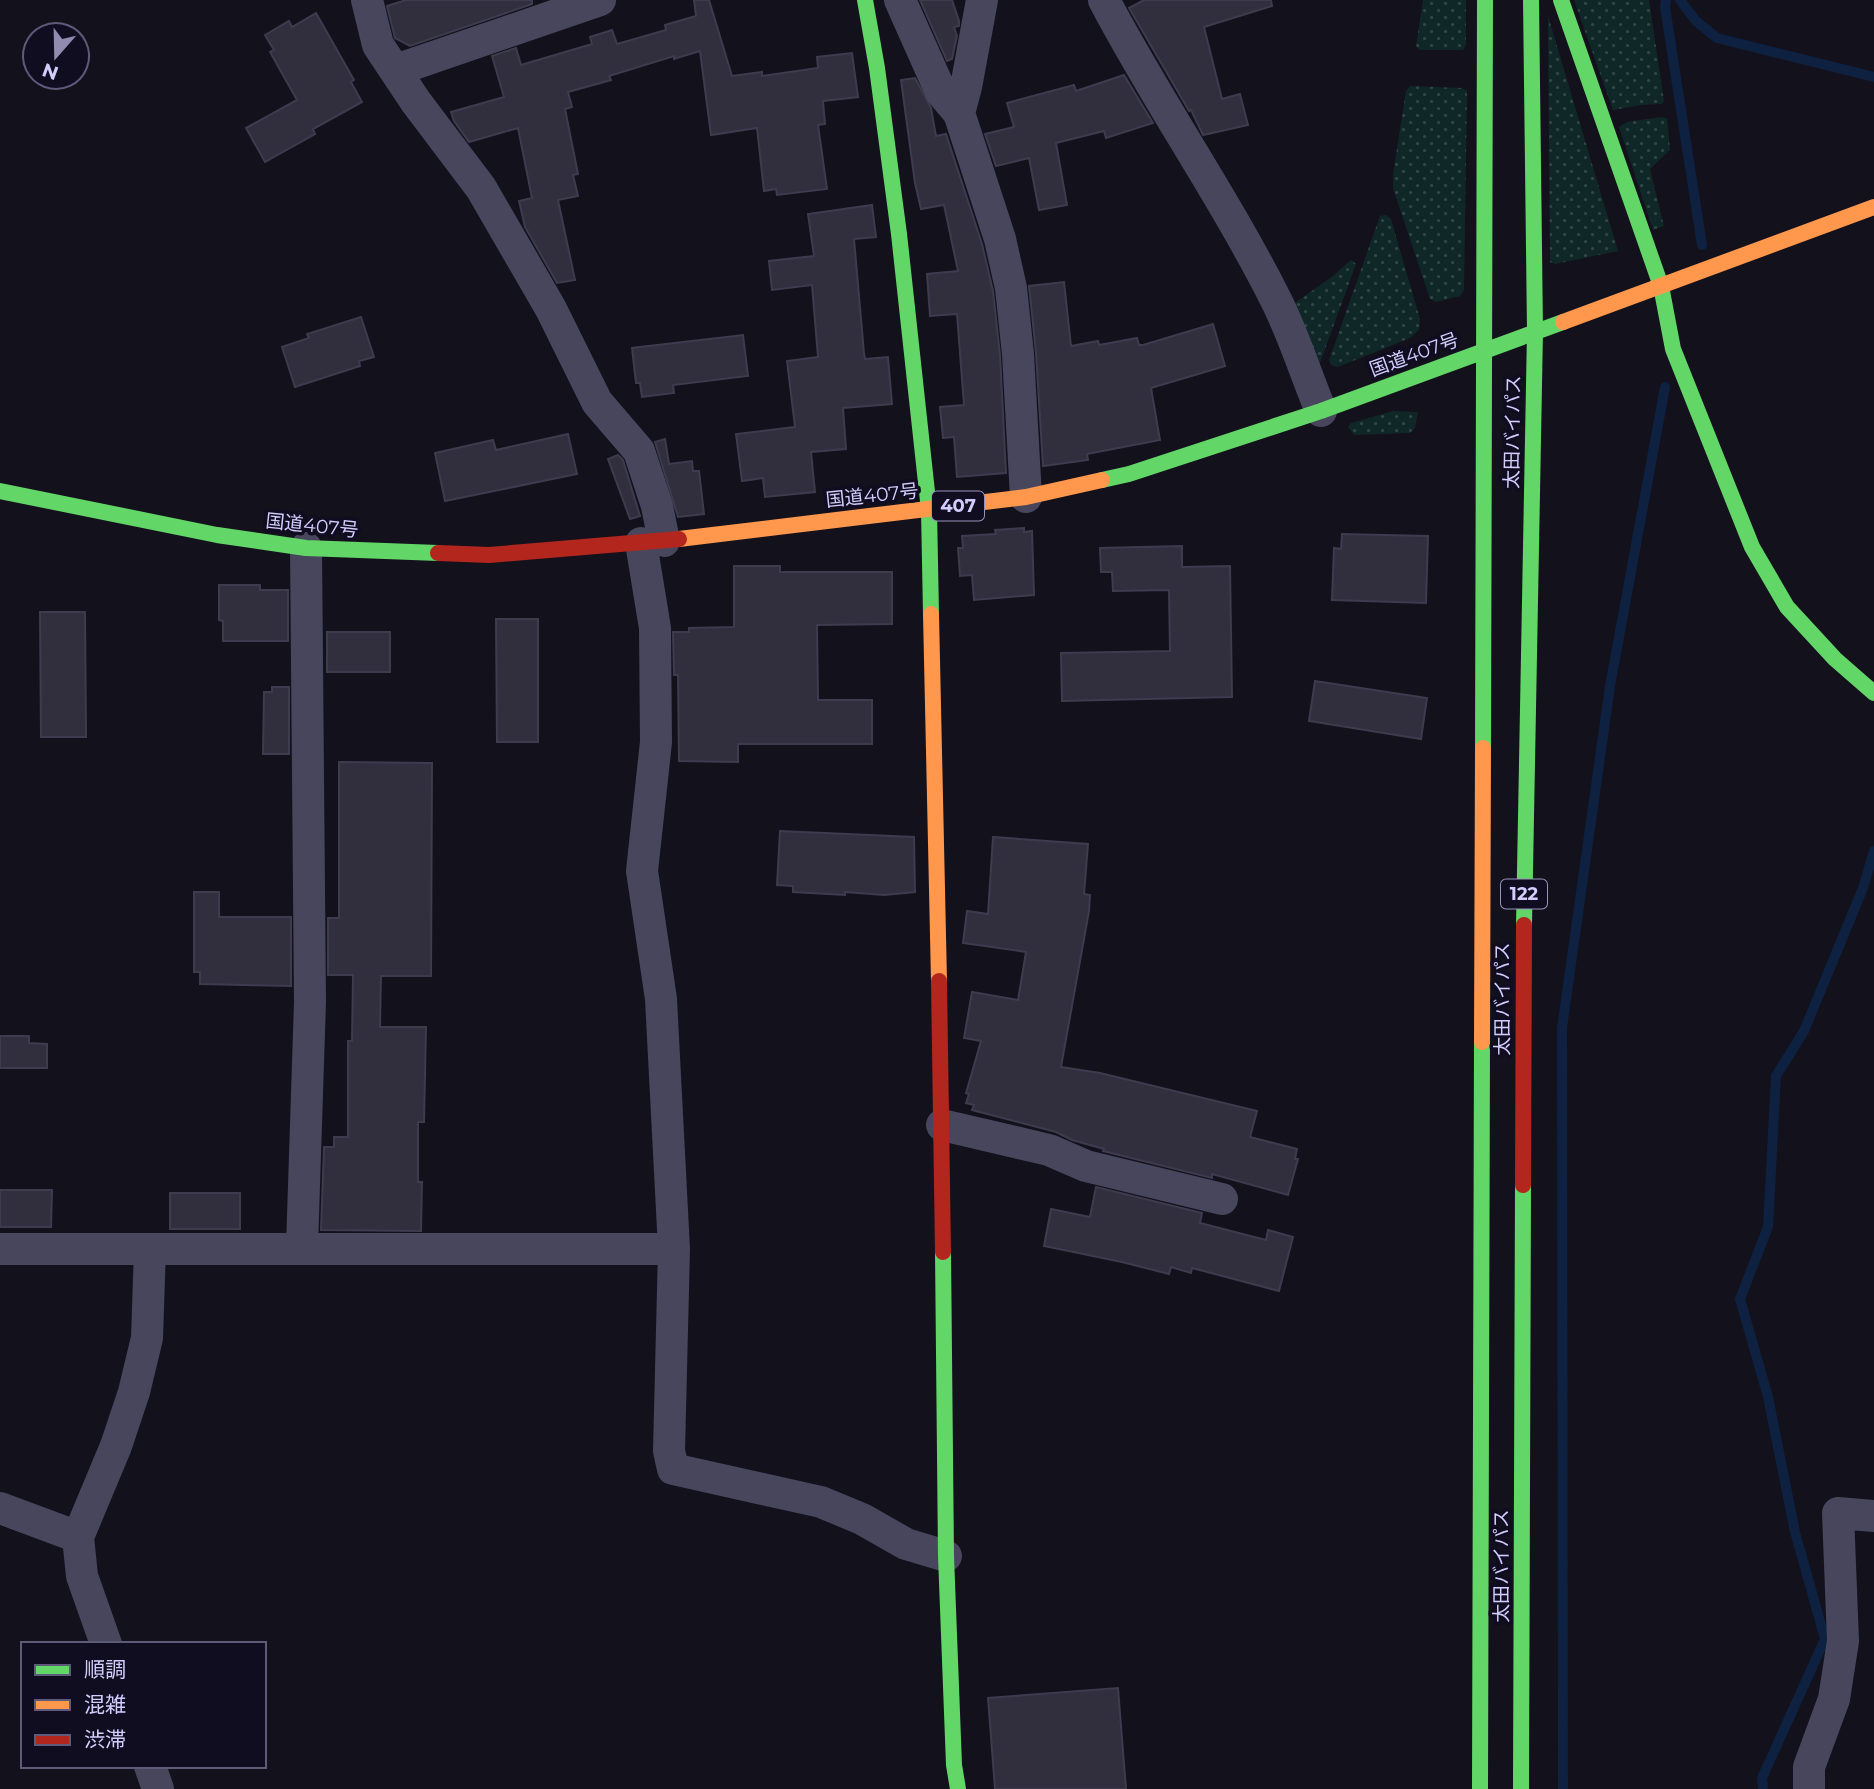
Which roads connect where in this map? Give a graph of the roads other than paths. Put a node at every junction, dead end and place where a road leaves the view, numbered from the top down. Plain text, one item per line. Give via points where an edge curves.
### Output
1 (367, 0) edge
2 (600, 0) edge
3 (865, 0) edge
4 (900, 0) edge
5 (982, 0) edge
6 (1104, 0) edge
7 (1485, 0) edge
8 (1531, 0) edge
9 (1562, 0) edge
10 (396, 70) junction
11 (959, 113) junction
12 (1874, 207) edge
13 (1661, 286) junction
14 (1535, 331) junction
15 (1483, 351) junction
16 (1321, 411) junction
17 (0, 491) edge
18 (1026, 496) junction
19 (929, 510) junction
20 (652, 542) junction
21 (306, 548) junction
22 (1874, 693) edge
23 (942, 1125) junction
24 (1222, 1199) dead end
25 (302, 1247) junction
26 (0, 1249) edge
27 (150, 1249) junction
28 (674, 1249) junction
29 (0, 1508) edge
30 (1874, 1516) edge
31 (78, 1536) junction
32 (946, 1556) junction
33 (105, 1642) edge
34 (151, 1768) edge
35 (158, 1789) edge
36 (958, 1789) edge
37 (1480, 1789) edge
38 (1521, 1789) edge
39 (1809, 1789) edge

1 - 10 street via 378,45
2 - 10 street
3 - 19 main road via 899,234
4 - 11 street via 942,92
5 - 11 street
6 - 16 street via 1278,303
7 - 15 main road, 太田バイパス / 122
8 - 14 main road, 太田バイパス / 122
9 - 13 main road
10 - 20 street via 481,188 551,309 597,402 639,451 657,506
11 - 18 street via 1011,288
12 - 13 main road, 国道407号 / 407
13 - 14 main road, 国道407号 / 407
13 - 22 main road via 1673,349 1752,547 1787,607
14 - 15 main road, 国道407号 / 407
14 - 38 main road, 太田バイパス / 122 via 1524,846
15 - 16 main road, 国道407号 / 407
15 - 37 main road, 太田バイパス / 122
16 - 18 main road, 国道407号 / 407 via 1129,474
17 - 21 main road, 国道407号 / 407 via 217,535
18 - 19 main road, 国道407号 / 407
19 - 20 main road, 国道407号 / 407
19 - 23 main road
20 - 21 main road, 国道407号 / 407 via 489,555
20 - 28 street via 656,742 642,871 661,999
21 - 25 street via 310,1002
23 - 24 street
23 - 32 main road
25 - 27 street
25 - 28 street
26 - 27 street
27 - 31 street via 147,1338 134,1392
28 - 32 street via 669,1451 673,1469 821,1502 906,1544
29 - 31 street
30 - 39 street via 1838,1513 1843,1641 1834,1699 1809,1766
31 - 33 street via 82,1576
32 - 36 main road
34 - 35 street

